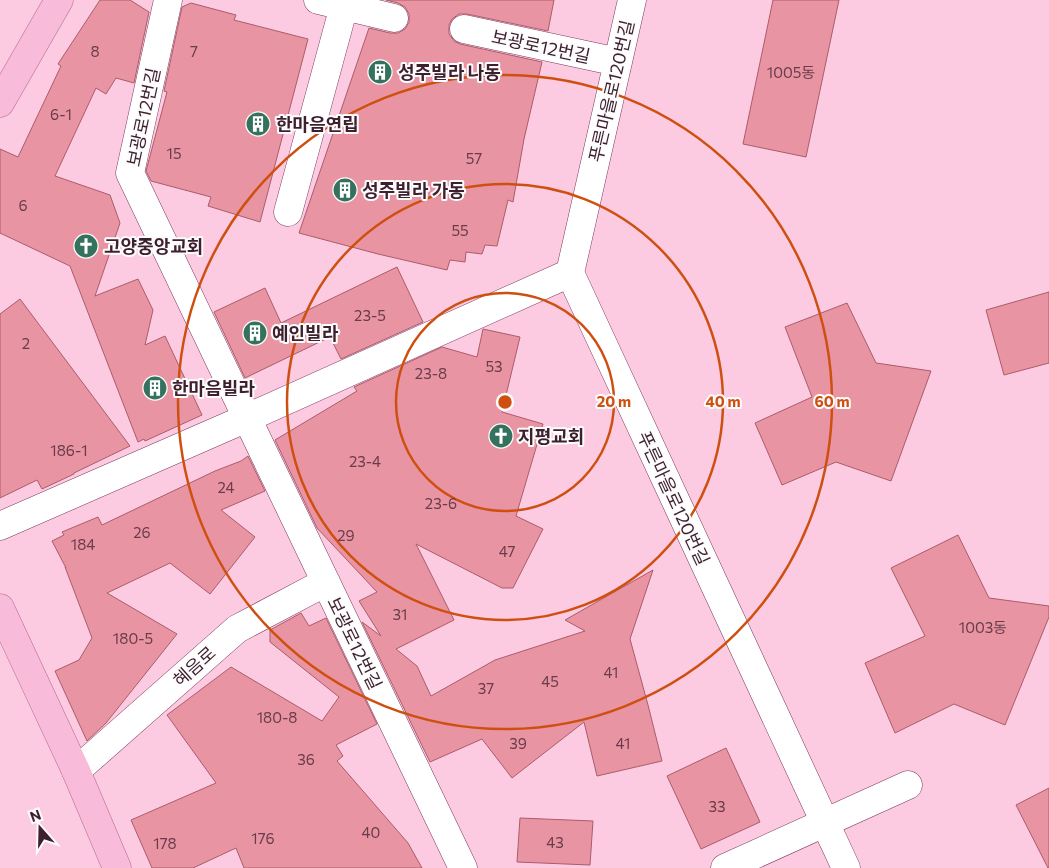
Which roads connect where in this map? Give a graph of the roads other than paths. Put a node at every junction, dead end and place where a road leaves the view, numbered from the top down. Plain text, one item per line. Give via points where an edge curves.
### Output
1 (59, 0) edge
2 (168, 0) edge
3 (318, 0) edge
4 (632, 0) edge
5 (344, 6) junction
6 (394, 18) dead end
7 (464, 29) dead end
8 (618, 62) junction
9 (0, 103) edge
10 (288, 212) dead end
11 (570, 273) junction
12 (247, 418) junction
13 (0, 526) edge
14 (326, 582) junction
15 (0, 608) edge
16 (76, 771) junction
17 (908, 786) dead end
18 (825, 822) junction
19 (117, 868) edge
20 (463, 868) edge
21 (725, 868) edge
22 (846, 868) edge

1 - 9 main road
2 - 12 street, 보광로12번길 via 130,173
3 - 5 street
4 - 8 street, 푸른마을로120번길
5 - 6 street
5 - 10 street
7 - 8 street, 보광로12번길
8 - 11 street, 푸른마을로120번길
11 - 12 street
11 - 18 street, 푸른마을로120번길
12 - 13 street
12 - 14 street, 보광로12번길
14 - 16 street, 혜음로 via 236,629
14 - 20 street, 보광로12번길
15 - 16 main road
16 - 19 main road
17 - 18 street
18 - 21 street
18 - 22 street, 푸른마을로120번길

